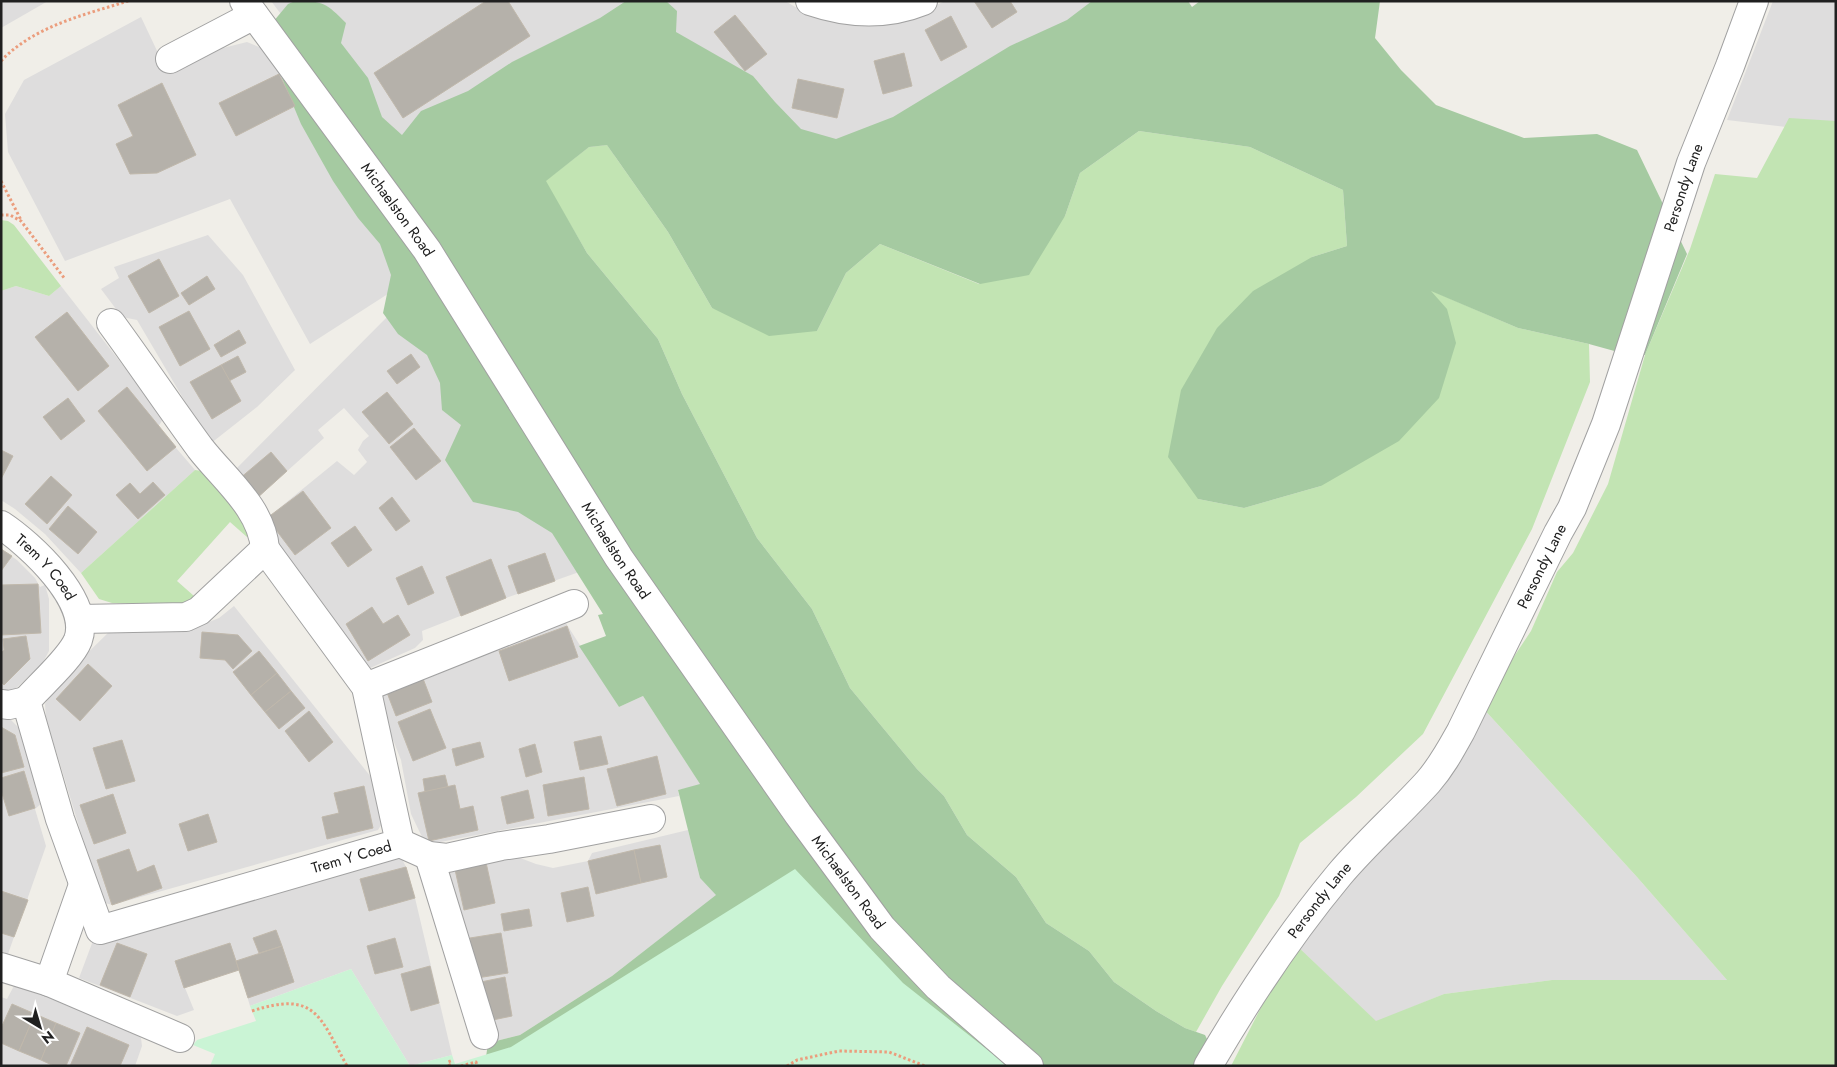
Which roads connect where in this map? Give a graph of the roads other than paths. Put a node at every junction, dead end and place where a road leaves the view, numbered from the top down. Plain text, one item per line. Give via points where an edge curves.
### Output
1 (810, 1) edge
2 (923, 1) edge
3 (1754, 1) edge
4 (249, 8) edge
5 (170, 59) dead end
6 (111, 323) dead end
7 (1, 526) edge
8 (265, 550) junction
9 (574, 604) dead end
10 (80, 620) junction
11 (366, 687) junction
12 (14, 702) edge
13 (651, 819) dead end
14 (400, 843) junction
15 (429, 856) junction
16 (84, 885) junction
17 (1, 967) edge
18 (49, 982) junction
19 (484, 1035) dead end
20 (180, 1038) dead end
21 (1029, 1066) edge
22 (1208, 1066) edge

1 - 2 street via 832,9 856,12 881,12
3 - 22 street, Persondy Lane via 1691,163 1606,424 1572,508 1461,731 1446,759 1428,782 1369,840 1308,914 1271,964
4 - 5 street
4 - 21 street, Michaelston Road via 427,250 619,558 809,830 882,928 938,988
6 - 8 street via 246,504 258,522
7 - 10 street, Trem Y Coed via 34,552 56,575 73,600
8 - 10 street, Trem Y Coed via 199,611 186,617
8 - 11 street, Trem Y Coed
9 - 11 street
10 - 12 street, Trem Y Coed via 78,639 66,657
11 - 14 street, Trem Y Coed
12 - 16 street, Trem Y Coed
13 - 15 street via 447,858
14 - 15 street
14 - 16 street, Trem Y Coed via 100,930
15 - 19 street
16 - 18 street
17 - 18 street
18 - 20 street

